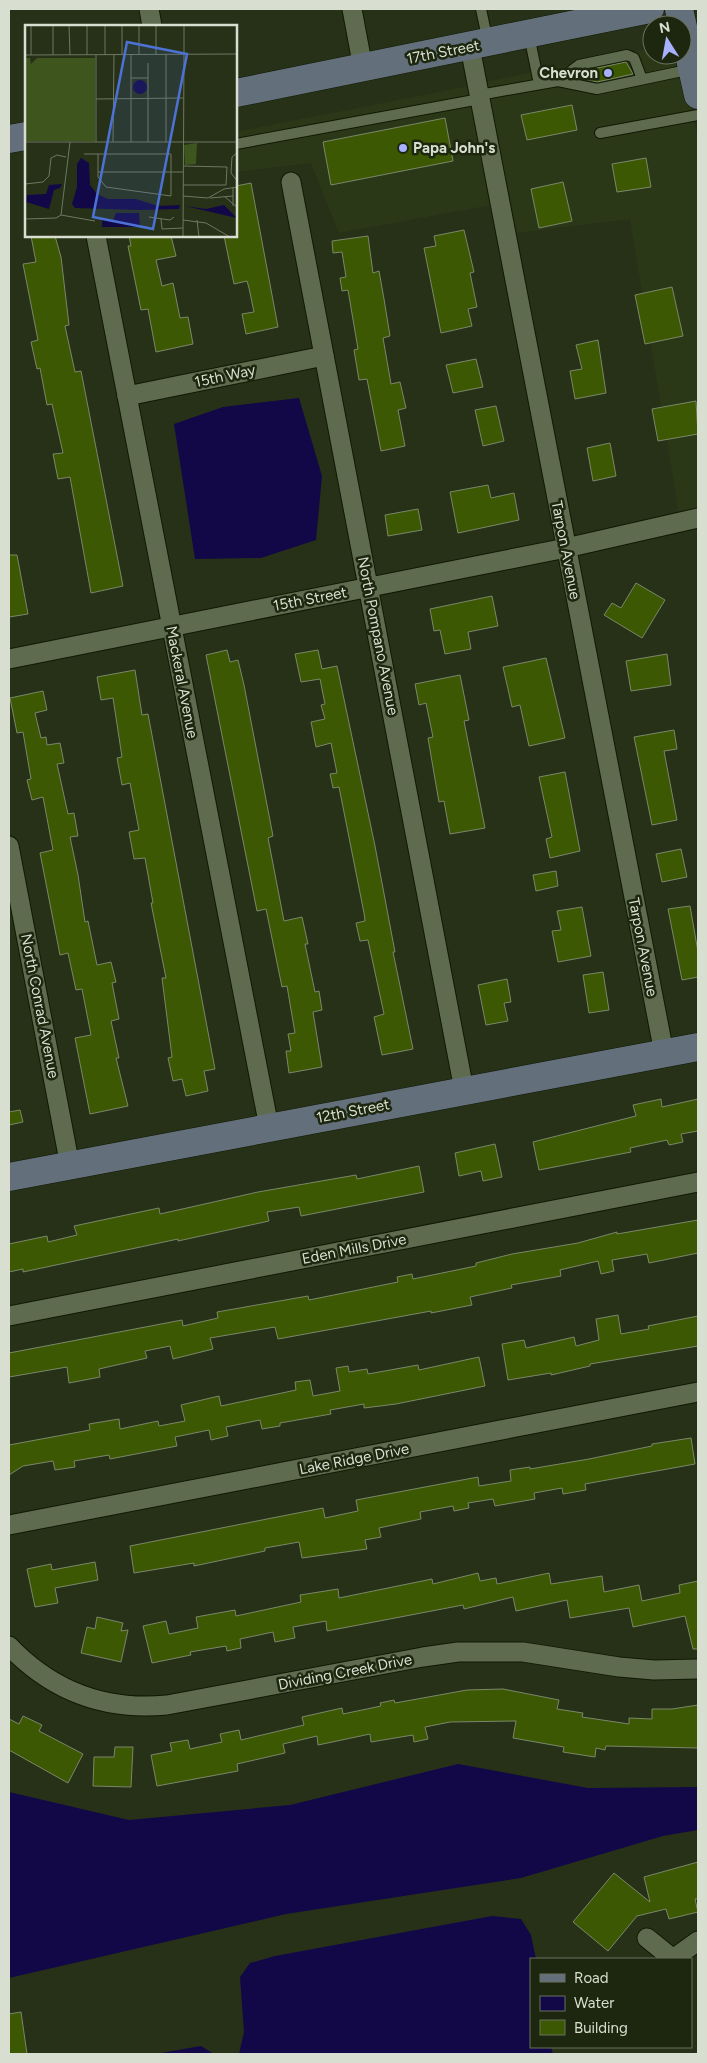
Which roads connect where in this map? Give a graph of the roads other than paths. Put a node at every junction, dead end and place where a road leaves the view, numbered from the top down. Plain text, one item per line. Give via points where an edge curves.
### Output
1 (149, 9) edge
2 (352, 9) edge
3 (481, 9) edge
4 (650, 9) edge
5 (679, 9) edge
6 (152, 25) edge
7 (530, 35) junction
8 (479, 45) junction
9 (363, 68) junction
10 (642, 79) junction
11 (558, 81) junction
12 (696, 82) edge
13 (539, 84) junction
14 (238, 93) edge
15 (479, 97) junction
16 (698, 115) edge
17 (600, 133) dead end
18 (25, 136) edge
19 (9, 139) edge
20 (238, 144) edge
21 (291, 182) dead end
22 (96, 238) edge
23 (324, 356) junction
24 (127, 396) junction
25 (698, 518) edge
26 (566, 548) junction
27 (369, 588) junction
28 (171, 626) junction
29 (9, 659) edge
30 (9, 846) edge
31 (698, 1047) edge
32 (664, 1053) junction
33 (464, 1090) junction
34 (269, 1127) junction
35 (70, 1166) junction
36 (9, 1177) edge
37 (698, 1182) edge
38 (9, 1316) edge
39 (698, 1392) edge
40 (9, 1526) edge
41 (9, 1646) edge
42 (698, 1668) edge
43 (646, 1938) dead end
44 (698, 1941) edge
45 (672, 1958) edge
46 (674, 1958) edge

1 - 6 street
2 - 9 street
3 - 8 lane
4 - 7 street, 17th Street
5 - 12 street
7 - 8 street, 17th Street
7 - 13 lane
8 - 9 street, 17th Street
8 - 15 street, Tarpon Avenue
9 - 14 street, 17th Street
10 - 11 lane via 597,89
10 - 11 lane via 634,58 627,55 579,65
10 - 12 lane
11 - 13 lane
13 - 15 lane
15 - 20 lane
15 - 26 street, Tarpon Avenue
16 - 17 lane
18 - 19 street
21 - 23 street, North Pompano Avenue
22 - 24 street, Mackeral Avenue
23 - 24 street, 15th Way
23 - 27 street, North Pompano Avenue
24 - 28 street, Mackeral Avenue
25 - 26 street, 15th Street
26 - 27 street, 15th Street
26 - 32 street, Tarpon Avenue
27 - 28 street, 15th Street
27 - 33 street, North Pompano Avenue
28 - 29 street, 15th Street
28 - 34 street, Mackeral Avenue
30 - 35 street, North Conrad Avenue
31 - 32 street, 12th Street
32 - 33 street, 12th Street
33 - 34 street, 12th Street
34 - 35 street, 12th Street
35 - 36 street, 12th Street
37 - 38 street, Eden Mills Drive
39 - 40 street, Lake Ridge Drive
41 - 42 street, Dividing Creek Drive via 48,1680 80,1696 108,1704 146,1707 167,1706 458,1652 523,1652 654,1670
43 - 45 street
44 - 46 street

